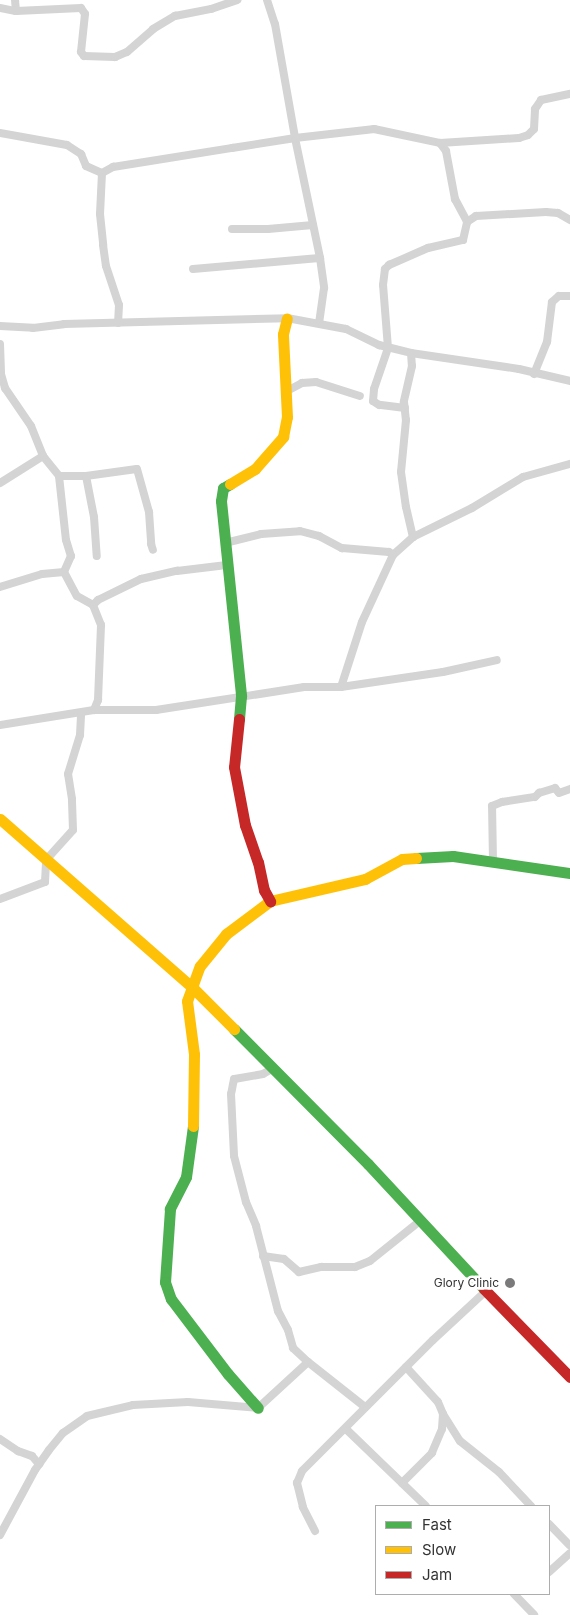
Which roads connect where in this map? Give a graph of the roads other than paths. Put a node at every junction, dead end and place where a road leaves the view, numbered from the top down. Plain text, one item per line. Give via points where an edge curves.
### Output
1 (15, 0) edge
2 (237, 0) edge
3 (267, 0) edge
4 (0, 8) edge
5 (16, 10) junction
6 (570, 94) edge
7 (0, 134) edge
8 (295, 138) junction
9 (440, 143) junction
10 (102, 173) junction
11 (570, 220) edge
12 (467, 222) junction
13 (313, 225) junction
14 (232, 229) dead end
15 (320, 258) junction
16 (193, 269) dead end
17 (570, 296) edge
18 (287, 318) junction
19 (118, 323) junction
20 (319, 323) junction
21 (0, 326) edge
22 (0, 344) edge
23 (388, 348) junction
24 (411, 353) junction
25 (534, 374) junction
26 (570, 381) edge
27 (287, 391) junction
28 (360, 396) dead end
29 (404, 408) junction
30 (43, 456) junction
31 (570, 464) edge
32 (59, 476) junction
33 (86, 476) junction
34 (0, 483) edge
35 (413, 537) junction
36 (225, 543) junction
37 (154, 550) dead end
38 (393, 555) junction
39 (97, 556) dead end
40 (227, 565) junction
41 (64, 572) junction
42 (0, 588) edge
43 (93, 605) junction
44 (497, 660) dead end
45 (341, 687) junction
46 (241, 696) junction
47 (94, 710) junction
48 (81, 714) junction
49 (0, 725) edge
50 (570, 789) edge
51 (0, 820) edge
52 (46, 860) junction
53 (493, 861) junction
54 (56, 869) junction
55 (570, 873) edge
56 (45, 882) junction
57 (0, 899) edge
58 (270, 901) junction
59 (191, 986) junction
60 (272, 1069) junction
61 (421, 1220) junction
62 (263, 1256) junction
63 (486, 1291) junction
64 (308, 1362) junction
65 (406, 1367) junction
66 (570, 1377) edge
67 (365, 1407) junction
68 (258, 1408) junction
69 (443, 1414) junction
70 (346, 1429) junction
71 (0, 1439) edge
72 (39, 1464) junction
73 (402, 1483) junction
74 (425, 1505) edge
75 (530, 1505) edge
76 (550, 1525) edge
77 (3, 1526) edge
78 (315, 1531) dead end
79 (0, 1535) edge
80 (570, 1546) edge
81 (570, 1553) edge
82 (550, 1571) edge
83 (519, 1595) edge
84 (534, 1615) edge

1 - 5 street
2 - 5 street via 175,16 153,29 127,52 114,57 84,56 81,52 85,14 81,8
3 - 8 street via 275,24
4 - 5 street
6 - 9 street via 541,100 535,109 534,129 528,135
7 - 10 street via 67,145 82,154 86,166
8 - 9 street via 374,129
8 - 10 street via 113,167
8 - 13 street
9 - 12 street via 446,151 455,199
10 - 19 street via 100,214 103,245 106,266 119,305
11 - 12 street via 558,213 538,212 476,216
12 - 23 street via 463,240 428,248 385,269 382,285
13 - 14 street
13 - 15 street
15 - 16 street
15 - 20 street via 324,288
17 - 25 street via 559,296 552,302 547,342
18 - 19 street
18 - 20 street
18 - 27 street via 283,353
19 - 21 street via 33,328
20 - 23 street via 346,329
22 - 30 street via 5,388 30,426
23 - 24 street
23 - 29 street via 373,401 379,405
24 - 25 street
24 - 29 street via 412,366
25 - 26 street
27 - 28 street via 302,383 316,382
27 - 36 street via 283,437 255,469 222,488
29 - 35 street via 406,420 401,472
30 - 32 street
30 - 34 street
31 - 35 street via 523,477 472,508
32 - 33 street
32 - 41 street via 66,540 72,556
33 - 37 street via 136,468 149,512
33 - 39 street
35 - 38 street
36 - 38 street via 261,534 300,531 342,548
36 - 40 street
38 - 45 street via 362,622
40 - 43 street via 141,579
40 - 46 street
41 - 42 street via 42,574
41 - 43 street via 77,596
43 - 47 street via 101,625 98,700
44 - 45 street via 443,672
45 - 46 street via 304,687
46 - 47 street via 156,710
46 - 58 street via 234,767 245,825
47 - 48 street
48 - 49 street
48 - 52 street via 80,734 68,774 73,830
50 - 53 street via 559,793 554,788 535,797 492,806
51 - 52 street
52 - 54 street
52 - 56 street
53 - 55 street
53 - 58 street via 453,856 402,859 365,879
54 - 56 street
54 - 59 street
56 - 57 street
58 - 59 street via 226,934 200,966
59 - 60 street
59 - 68 street via 187,1001 194,1054 193,1137 186,1177 170,1209 165,1282 171,1299
60 - 61 street
60 - 62 street via 234,1080 231,1094 234,1156
61 - 62 street via 370,1261 355,1267 321,1267 299,1272 284,1260
61 - 63 street
62 - 64 street via 278,1311 293,1348
63 - 65 street
63 - 66 street
64 - 67 street
64 - 68 street
65 - 67 street
65 - 69 street via 438,1402
67 - 70 street
68 - 72 street via 188,1402 133,1406 87,1416 64,1433
69 - 73 street via 442,1429 432,1453
69 - 75 street via 460,1441 499,1472
70 - 73 street
70 - 78 street via 302,1470 297,1483 303,1507
71 - 72 street via 32,1456
72 - 77 street
73 - 74 street
76 - 80 street
77 - 79 street
81 - 82 street
83 - 84 street

